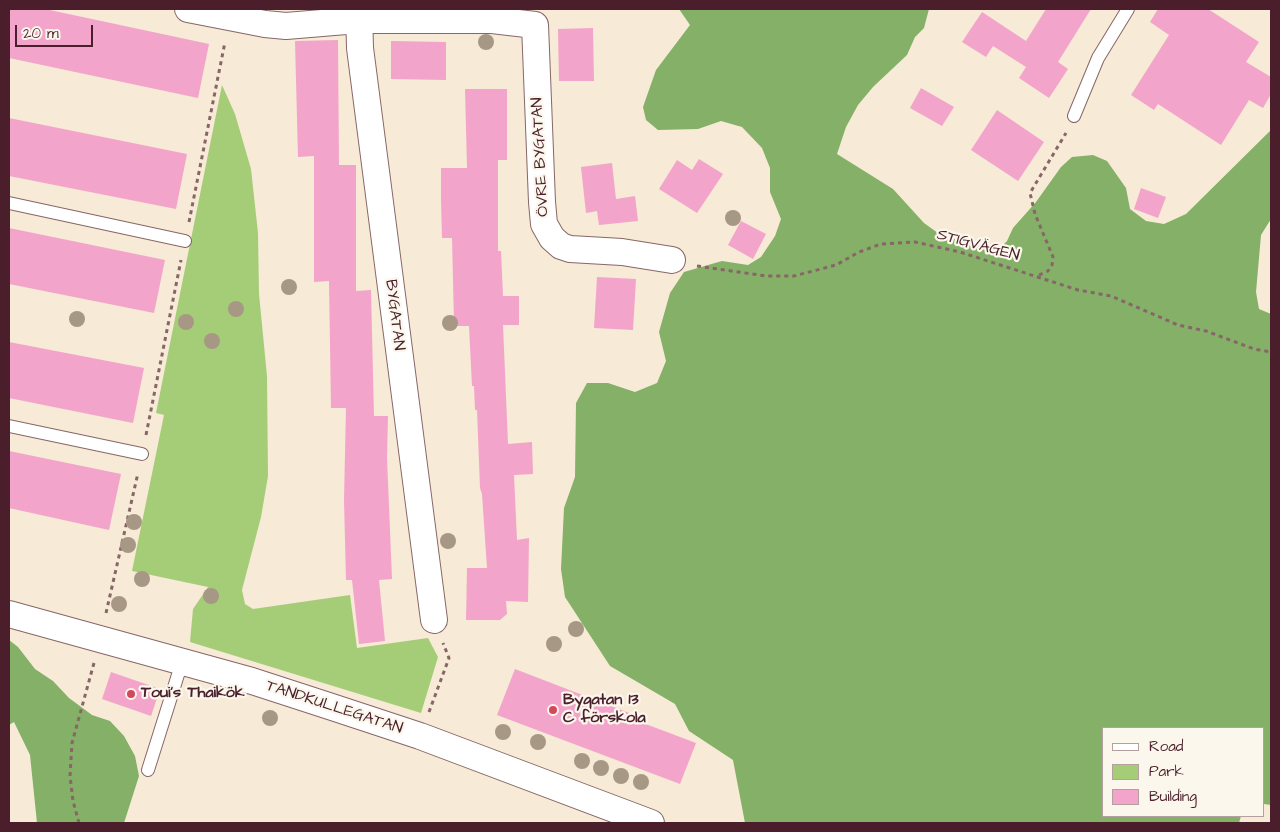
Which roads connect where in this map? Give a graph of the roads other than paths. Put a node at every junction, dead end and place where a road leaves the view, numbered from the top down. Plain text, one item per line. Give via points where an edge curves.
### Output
1 (188, 9) edge
2 (1128, 9) edge
3 (359, 14) edge
4 (536, 17) edge
5 (1074, 116) road end
6 (9, 203) edge
7 (185, 241) road end
8 (672, 260) road end
9 (9, 426) edge
10 (142, 454) road end
11 (9, 614) edge
12 (434, 620) road end
13 (182, 662) junction
14 (148, 770) dead end
15 (652, 823) edge

1 - 3 street via 286,26
2 - 5 lane via 1098,58
3 - 4 street via 492,20
3 - 12 street, BYGATAN via 360,48
4 - 8 street, ÖVRE BYGATAN via 544,224 552,238 570,249 622,252
6 - 7 lane
9 - 10 lane
11 - 13 street, TANDKULLEGATAN
13 - 14 lane
13 - 15 street, TANDKULLEGATAN via 252,681 420,736

